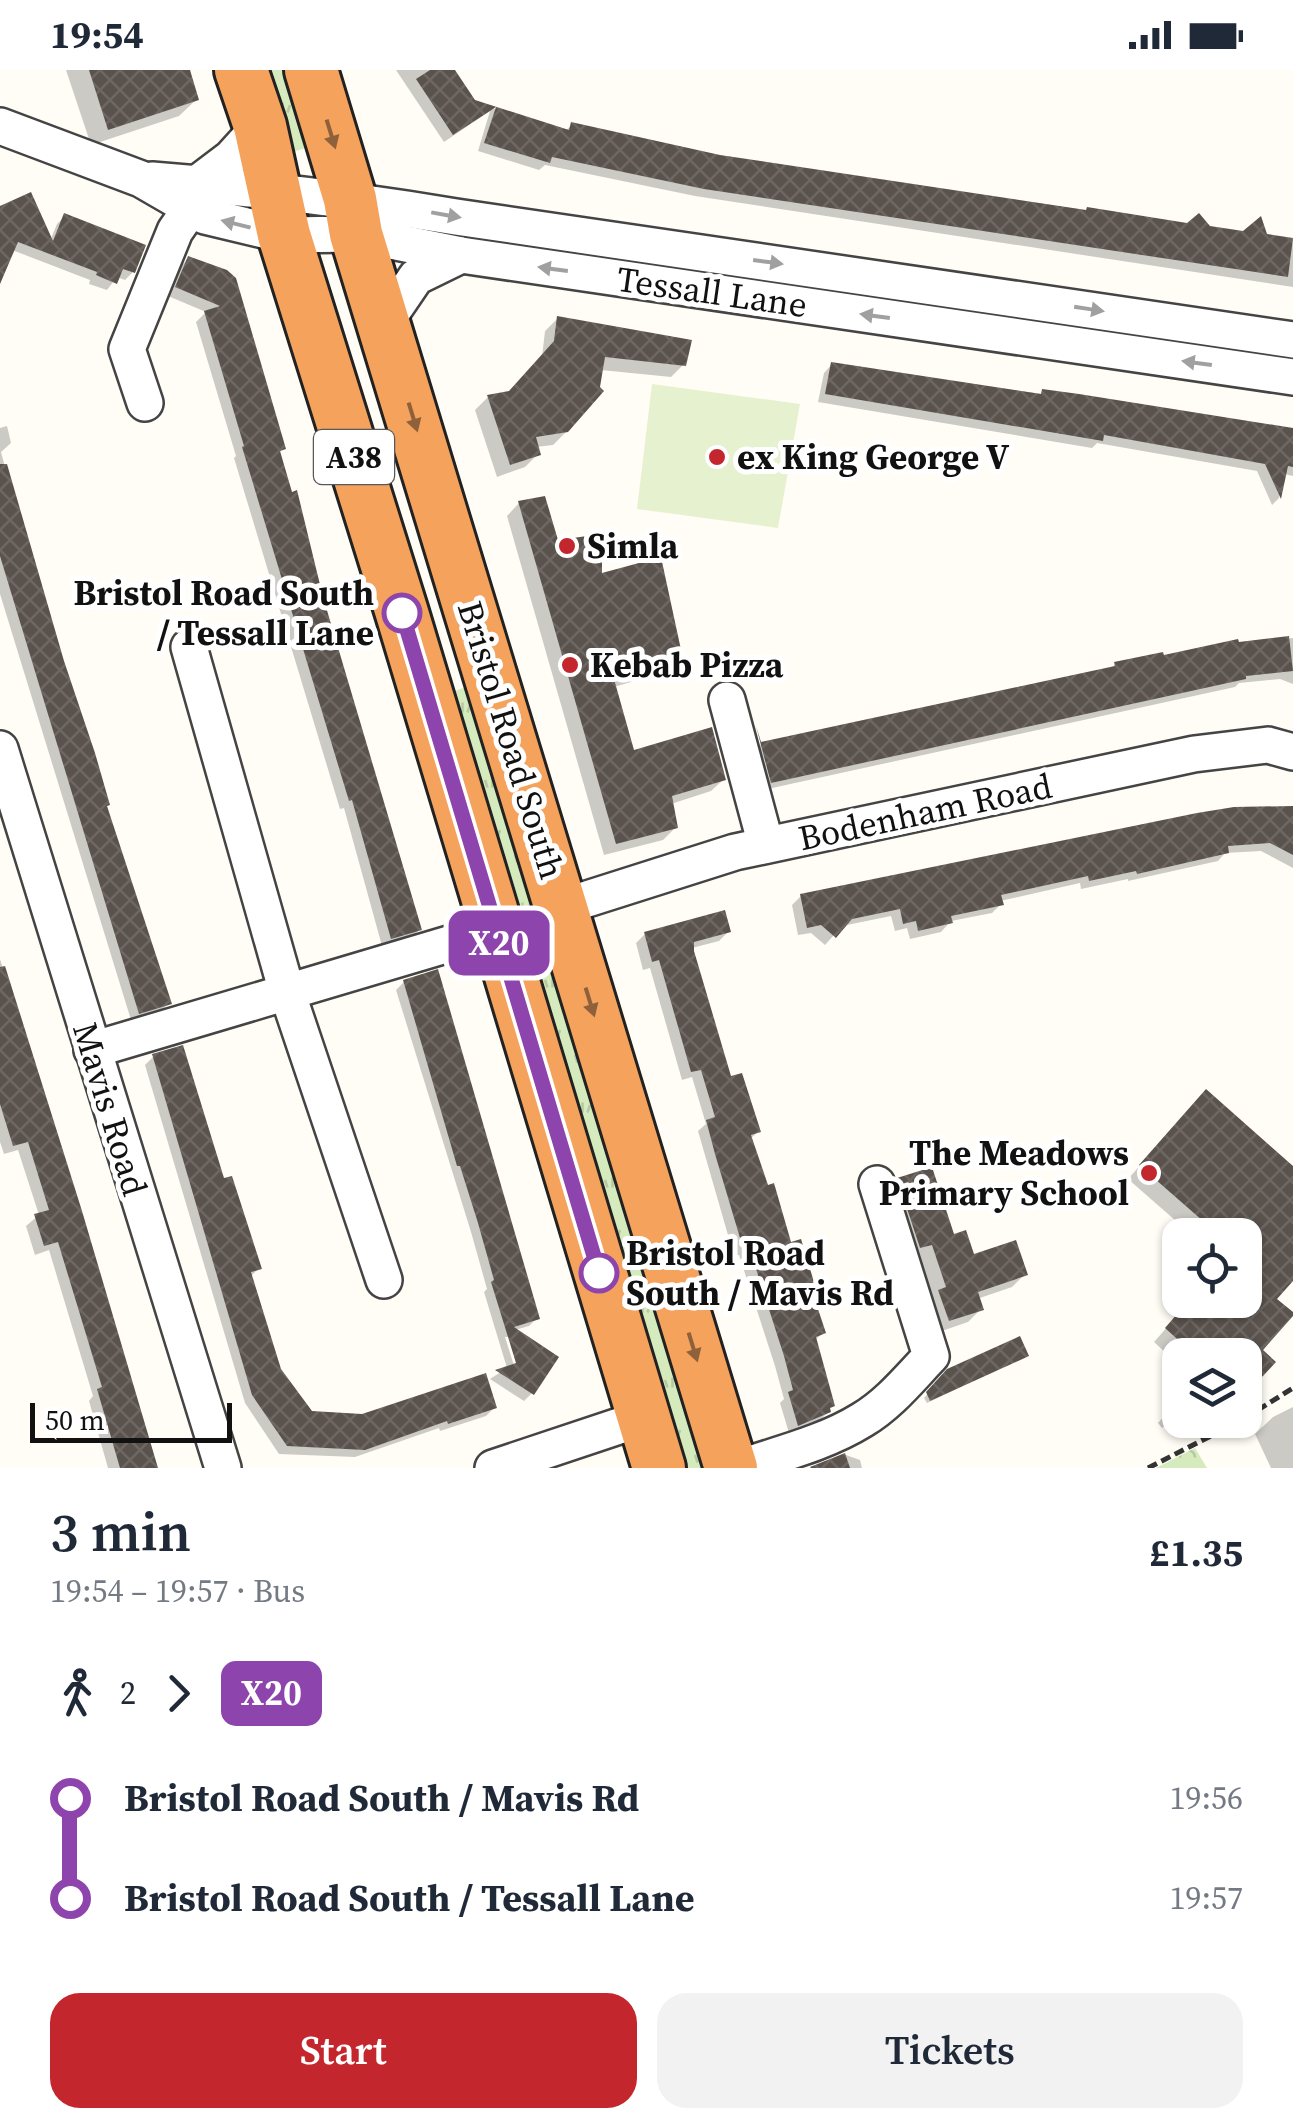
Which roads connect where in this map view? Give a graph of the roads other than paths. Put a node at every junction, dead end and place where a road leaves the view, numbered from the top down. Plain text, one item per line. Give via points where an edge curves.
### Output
1 (241, 70) edge
2 (311, 70) edge
3 (0, 126) edge
4 (260, 126) junction
5 (195, 196) junction
6 (317, 219) junction
7 (461, 255) junction
8 (384, 324) junction
9 (1293, 340) edge
10 (1293, 377) edge
11 (145, 403) dead end
12 (450, 540) junction
13 (188, 647) dead end
14 (422, 680) junction
15 (728, 700) dead end
16 (0, 749) edge
17 (1293, 752) edge
18 (766, 845) junction
19 (562, 907) junction
20 (496, 930) junction
21 (287, 992) junction
22 (92, 1050) junction
23 (877, 1184) dead end
24 (384, 1280) dead end
25 (643, 1418) junction
26 (502, 1467) edge
27 (223, 1468) edge
28 (659, 1468) edge
29 (734, 1468) edge

1 - 4 highway, Bristol Road South / A38
2 -> 6 highway, Bristol Road South / A38
3 - 5 street, Tessall Lane
4 - 5 street
4 - 6 highway, Bristol Road South / A38
5 - 6 street, Tessall Lane via 205,216
5 - 11 street via 127,349
6 - 7 street, Tessall Lane
6 - 8 highway, Bristol Road South / A38
6 -> 9 street, Tessall Lane via 456,217
6 - 14 highway, Bristol Road South via 408,555 402,613
7 - 8 street via 416,277
10 -> 7 street, Tessall Lane
8 -> 12 highway, Bristol Road South / A38
12 - 14 highway via 451,612 460,648 435,678
12 - 19 highway, Bristol Road South / A38
13 - 21 street
14 - 20 highway, Bristol Road South
15 - 18 street
16 - 22 street, Mavis Road
17 - 18 street, Bodenham Road via 1268,745 1194,754
18 - 19 street, Bodenham Road
19 -> 29 highway, Bristol Road South / A38
20 - 21 street
20 - 25 highway, Bristol Road South
21 - 22 street
21 - 24 street
22 - 27 street, Mavis Road
23 - 29 street via 931,1356 862,1420
25 - 26 street
25 - 28 highway, Bristol Road South

